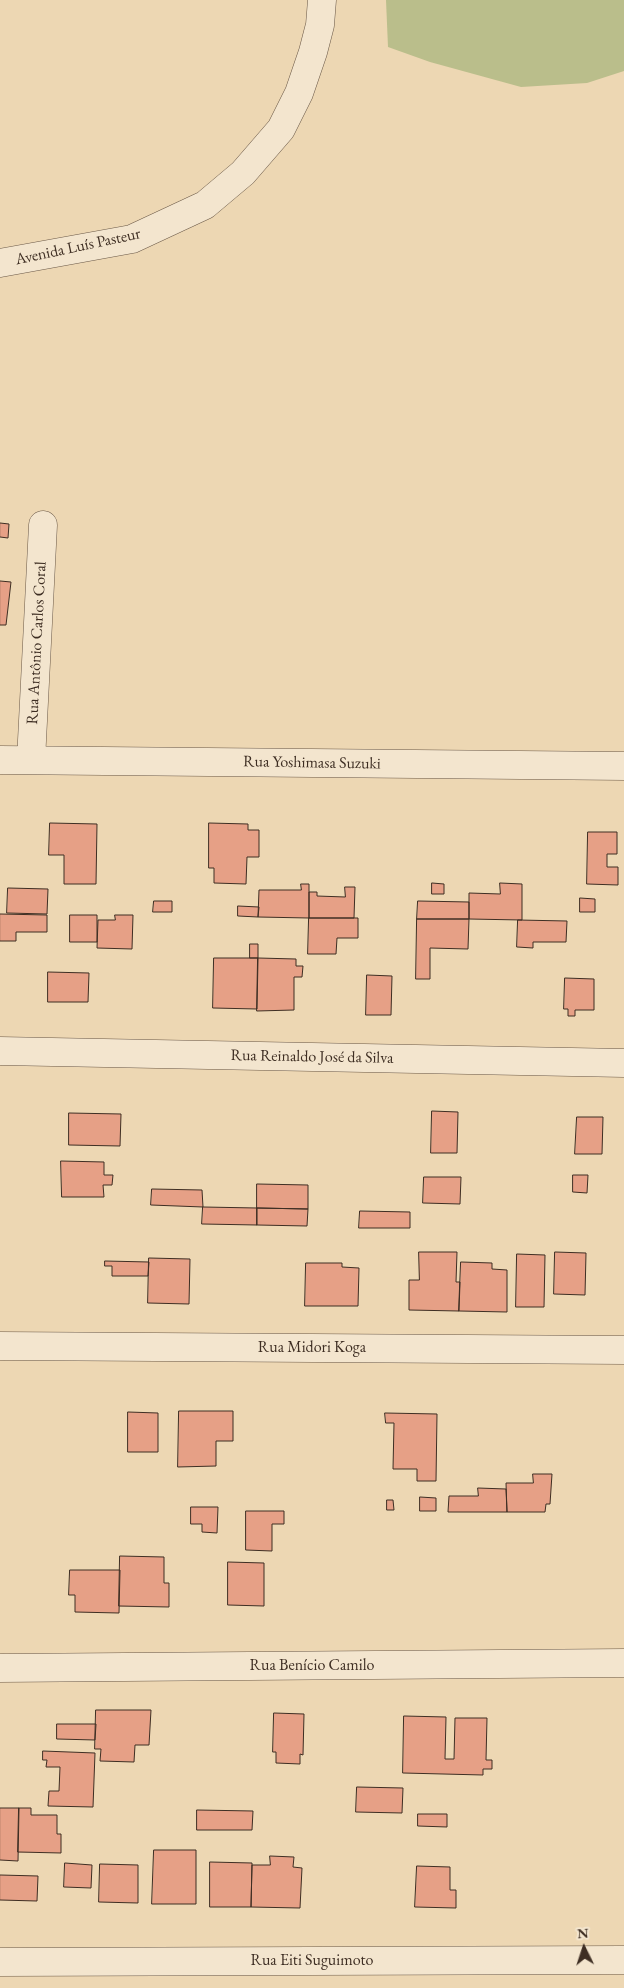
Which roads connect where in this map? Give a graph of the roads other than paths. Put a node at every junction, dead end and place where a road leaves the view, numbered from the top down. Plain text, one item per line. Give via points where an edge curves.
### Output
1 (322, 0) edge
2 (0, 263) edge
3 (43, 525) dead end
4 (0, 760) edge
5 (31, 760) junction
6 (624, 766) edge
7 (0, 1051) edge
8 (624, 1063) edge
9 (0, 1346) edge
10 (624, 1350) edge
11 (624, 1663) edge
12 (0, 1668) edge
13 (624, 1960) edge
14 (0, 1962) edge

1 - 2 street, Avenida Luís Pasteur via 320,25 299,93 281,129 243,174 205,205 132,238
3 - 5 street, Rua Antônio Carlos Coral
4 - 5 street, Rua Yoshimasa Suzuki
5 - 6 street, Rua Yoshimasa Suzuki
7 - 8 street, Rua Reinaldo José da Silva
9 - 10 street, Rua Midori Koga
11 - 12 street, Rua Benício Camilo
13 - 14 street, Rua Eiti Suguimoto

